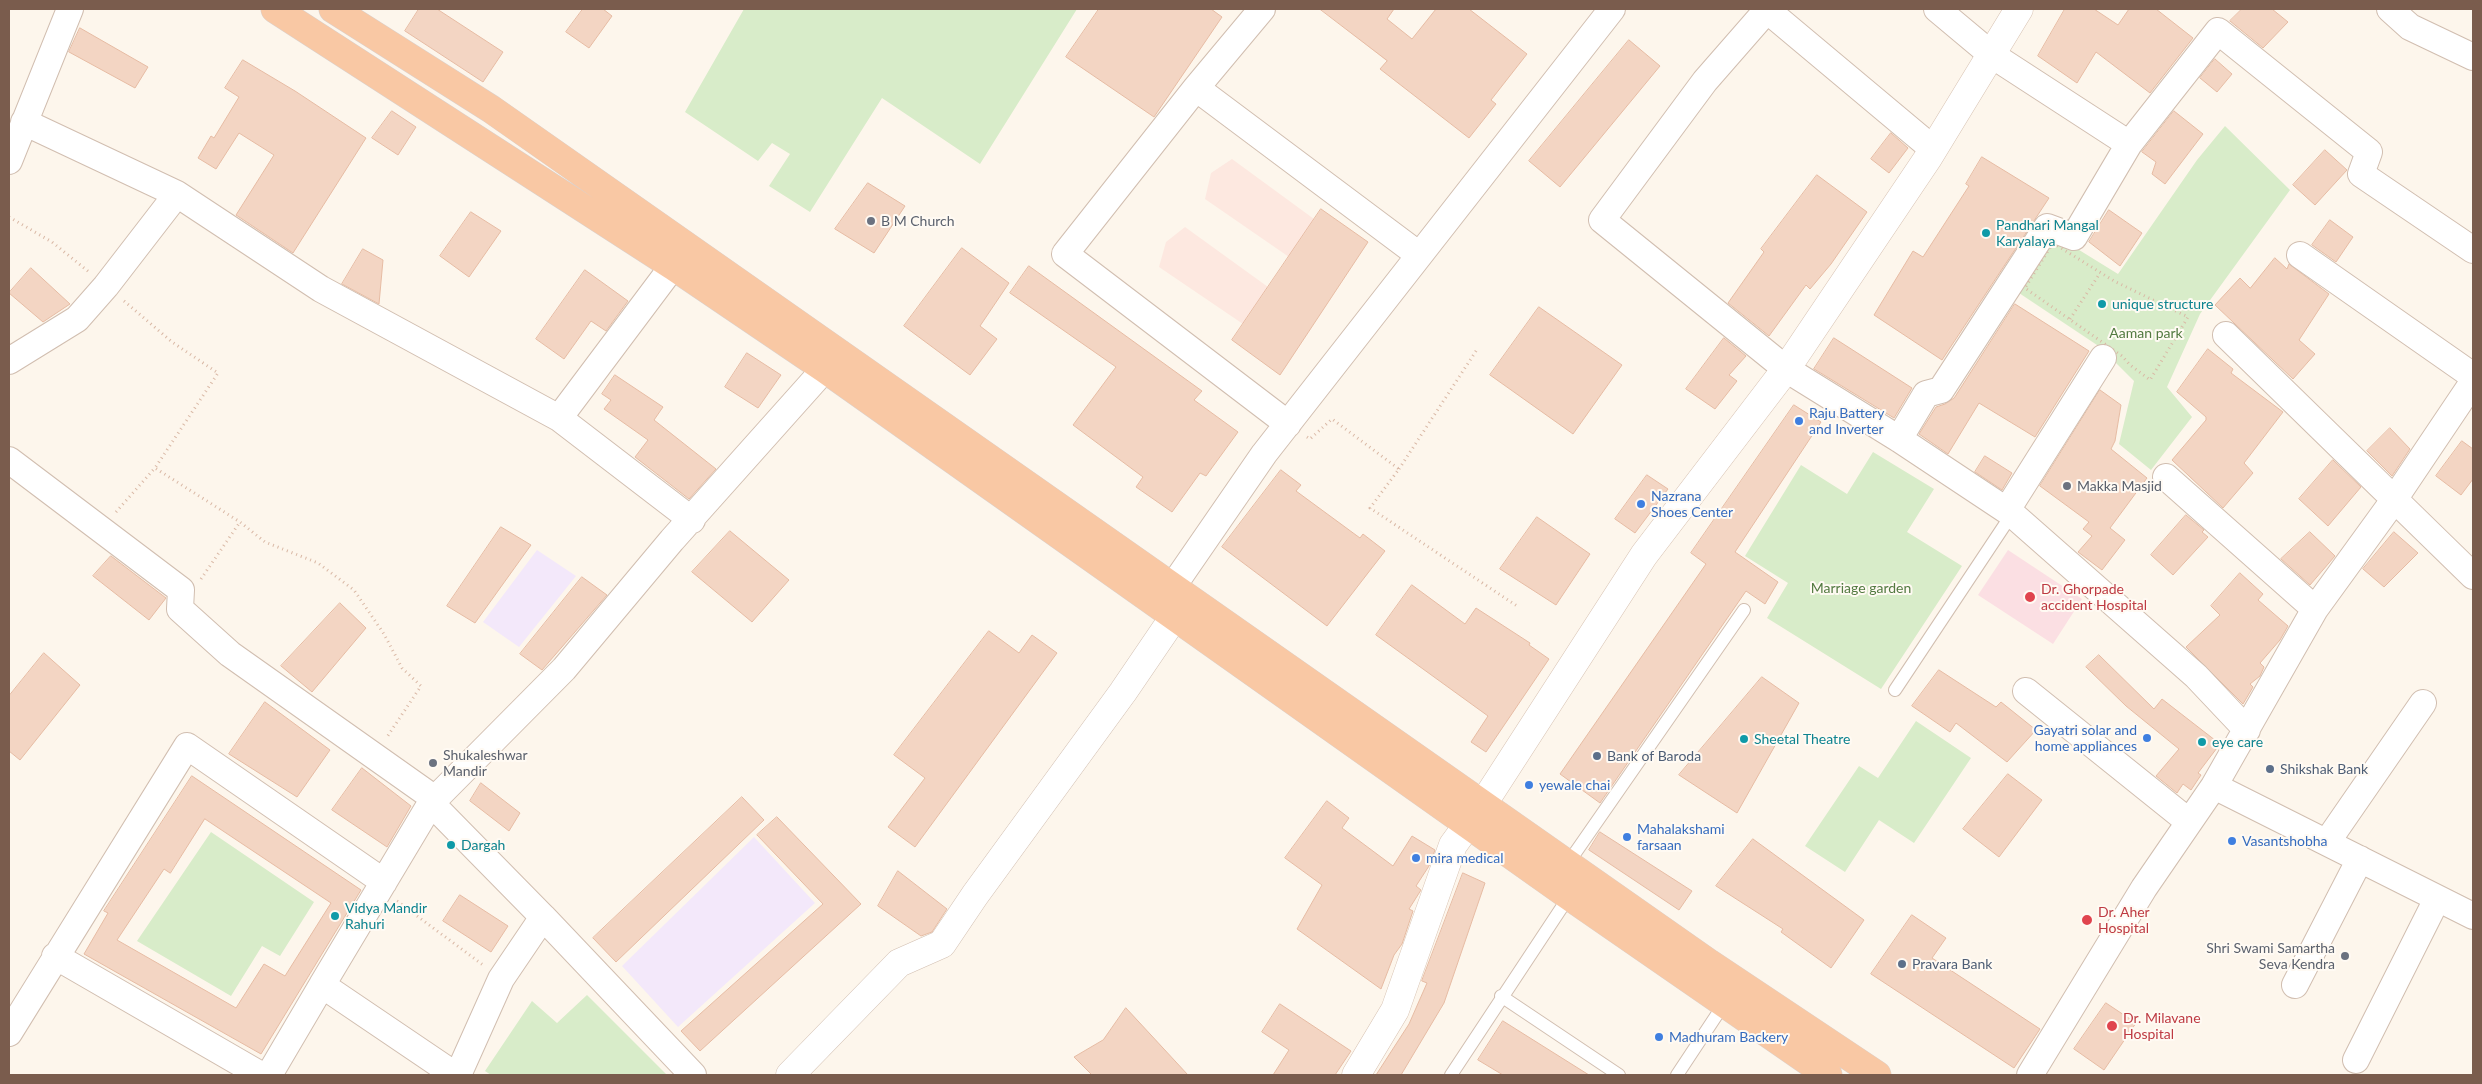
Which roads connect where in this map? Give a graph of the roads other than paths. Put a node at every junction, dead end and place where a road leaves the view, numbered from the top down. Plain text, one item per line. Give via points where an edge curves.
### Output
1 (70, 9) edge
2 (275, 9) edge
3 (333, 9) edge
4 (1262, 9) edge
5 (1612, 9) edge
6 (1937, 9) edge
7 (2019, 9) edge
8 (2390, 9) edge
9 (1992, 55) junction
10 (2473, 57) edge
11 (1196, 88) junction
12 (24, 122) junction
13 (2129, 144) junction
14 (1934, 149) junction
15 (561, 158) junction
16 (9, 161) edge
17 (544, 183) junction
18 (178, 194) junction
19 (2473, 250) edge
20 (1419, 255) junction
21 (2300, 255) dead end
22 (672, 266) junction
23 (2226, 335) dead end
24 (2103, 358) dead end
25 (9, 361) edge
26 (832, 361) junction
27 (1786, 370) junction
28 (2472, 384) edge
29 (559, 418) junction
30 (1288, 424) junction
31 (1899, 439) junction
32 (9, 460) edge
33 (2166, 477) dead end
34 (2395, 499) junction
35 (2010, 512) junction
36 (692, 520) junction
37 (2473, 576) edge
38 (1178, 600) junction
39 (2315, 609) junction
40 (1744, 610) dead end
41 (1895, 690) dead end
42 (2026, 691) dead end
43 (2423, 703) dead end
44 (2247, 730) junction
45 (2214, 786) junction
46 (433, 801) junction
47 (1476, 814) junction
48 (2188, 821) junction
49 (2327, 842) junction
50 (2360, 859) junction
51 (1568, 880) junction
52 (382, 885) junction
53 (2437, 899) junction
54 (2473, 916) edge
55 (544, 917) junction
56 (55, 956) junction
57 (322, 985) junction
58 (2295, 985) dead end
59 (1731, 992) junction
60 (1501, 996) junction
61 (9, 1032) edge
62 (2356, 1060) dead end
63 (261, 1075) edge
64 (269, 1075) edge
65 (456, 1075) edge
66 (694, 1075) edge
67 (790, 1075) edge
68 (1356, 1075) edge
69 (1451, 1075) edge
70 (1619, 1075) edge
71 (1677, 1075) edge
72 (1828, 1075) edge
73 (1877, 1075) edge
74 (2030, 1075) edge

1 - 12 street
2 - 17 highway
3 - 15 highway
4 - 11 street
5 - 20 street
6 - 9 street
7 - 9 main road
8 - 10 street via 2410,27
9 - 13 street
9 - 14 main road
11 - 20 street
11 - 30 street via 1065,254
12 - 16 street
12 - 18 street
13 - 19 street via 2218,30 2369,152 2361,174
13 - 31 street via 2074,237 2047,227 1941,390 1926,394
14 - 27 main road
14 - 27 street via 1767,10 1705,81 1602,220
15 - 17 highway
15 - 26 highway
17 - 22 highway
18 - 25 street via 77,319
18 - 29 street via 321,289
20 - 30 street
21 - 28 street
22 - 26 highway
22 - 29 street
23 - 34 street
24 - 35 street
26 - 36 street
26 - 38 highway
27 - 31 street
27 - 47 main road via 1644,555
28 - 34 street
29 - 36 street
30 - 38 street via 1264,454
31 - 35 street
32 - 46 street via 181,590 180,609 230,654
33 - 39 street
34 - 37 street
34 - 39 street
35 - 41 lane
35 - 44 street via 2196,676
36 - 46 street via 564,669
38 - 47 highway
38 - 67 main road via 1117,700 942,944 899,963
39 - 44 street
40 - 51 lane
42 - 48 street
43 - 49 street
44 - 45 street
45 - 48 street
45 - 49 street
46 - 52 street
46 - 55 street
47 - 51 highway
47 - 68 main road via 1454,845 1395,1010
48 - 74 street
49 - 50 street
50 - 53 street
50 - 58 street
51 - 59 highway
51 - 60 lane
52 - 56 street via 187,746
52 - 57 street
53 - 54 street
53 - 62 street
55 - 65 street via 501,979
55 - 66 street
56 - 61 street
56 - 63 street
57 - 64 street
57 - 65 street
59 - 71 lane
59 - 72 highway
59 - 73 highway
60 - 69 lane
60 - 70 lane

